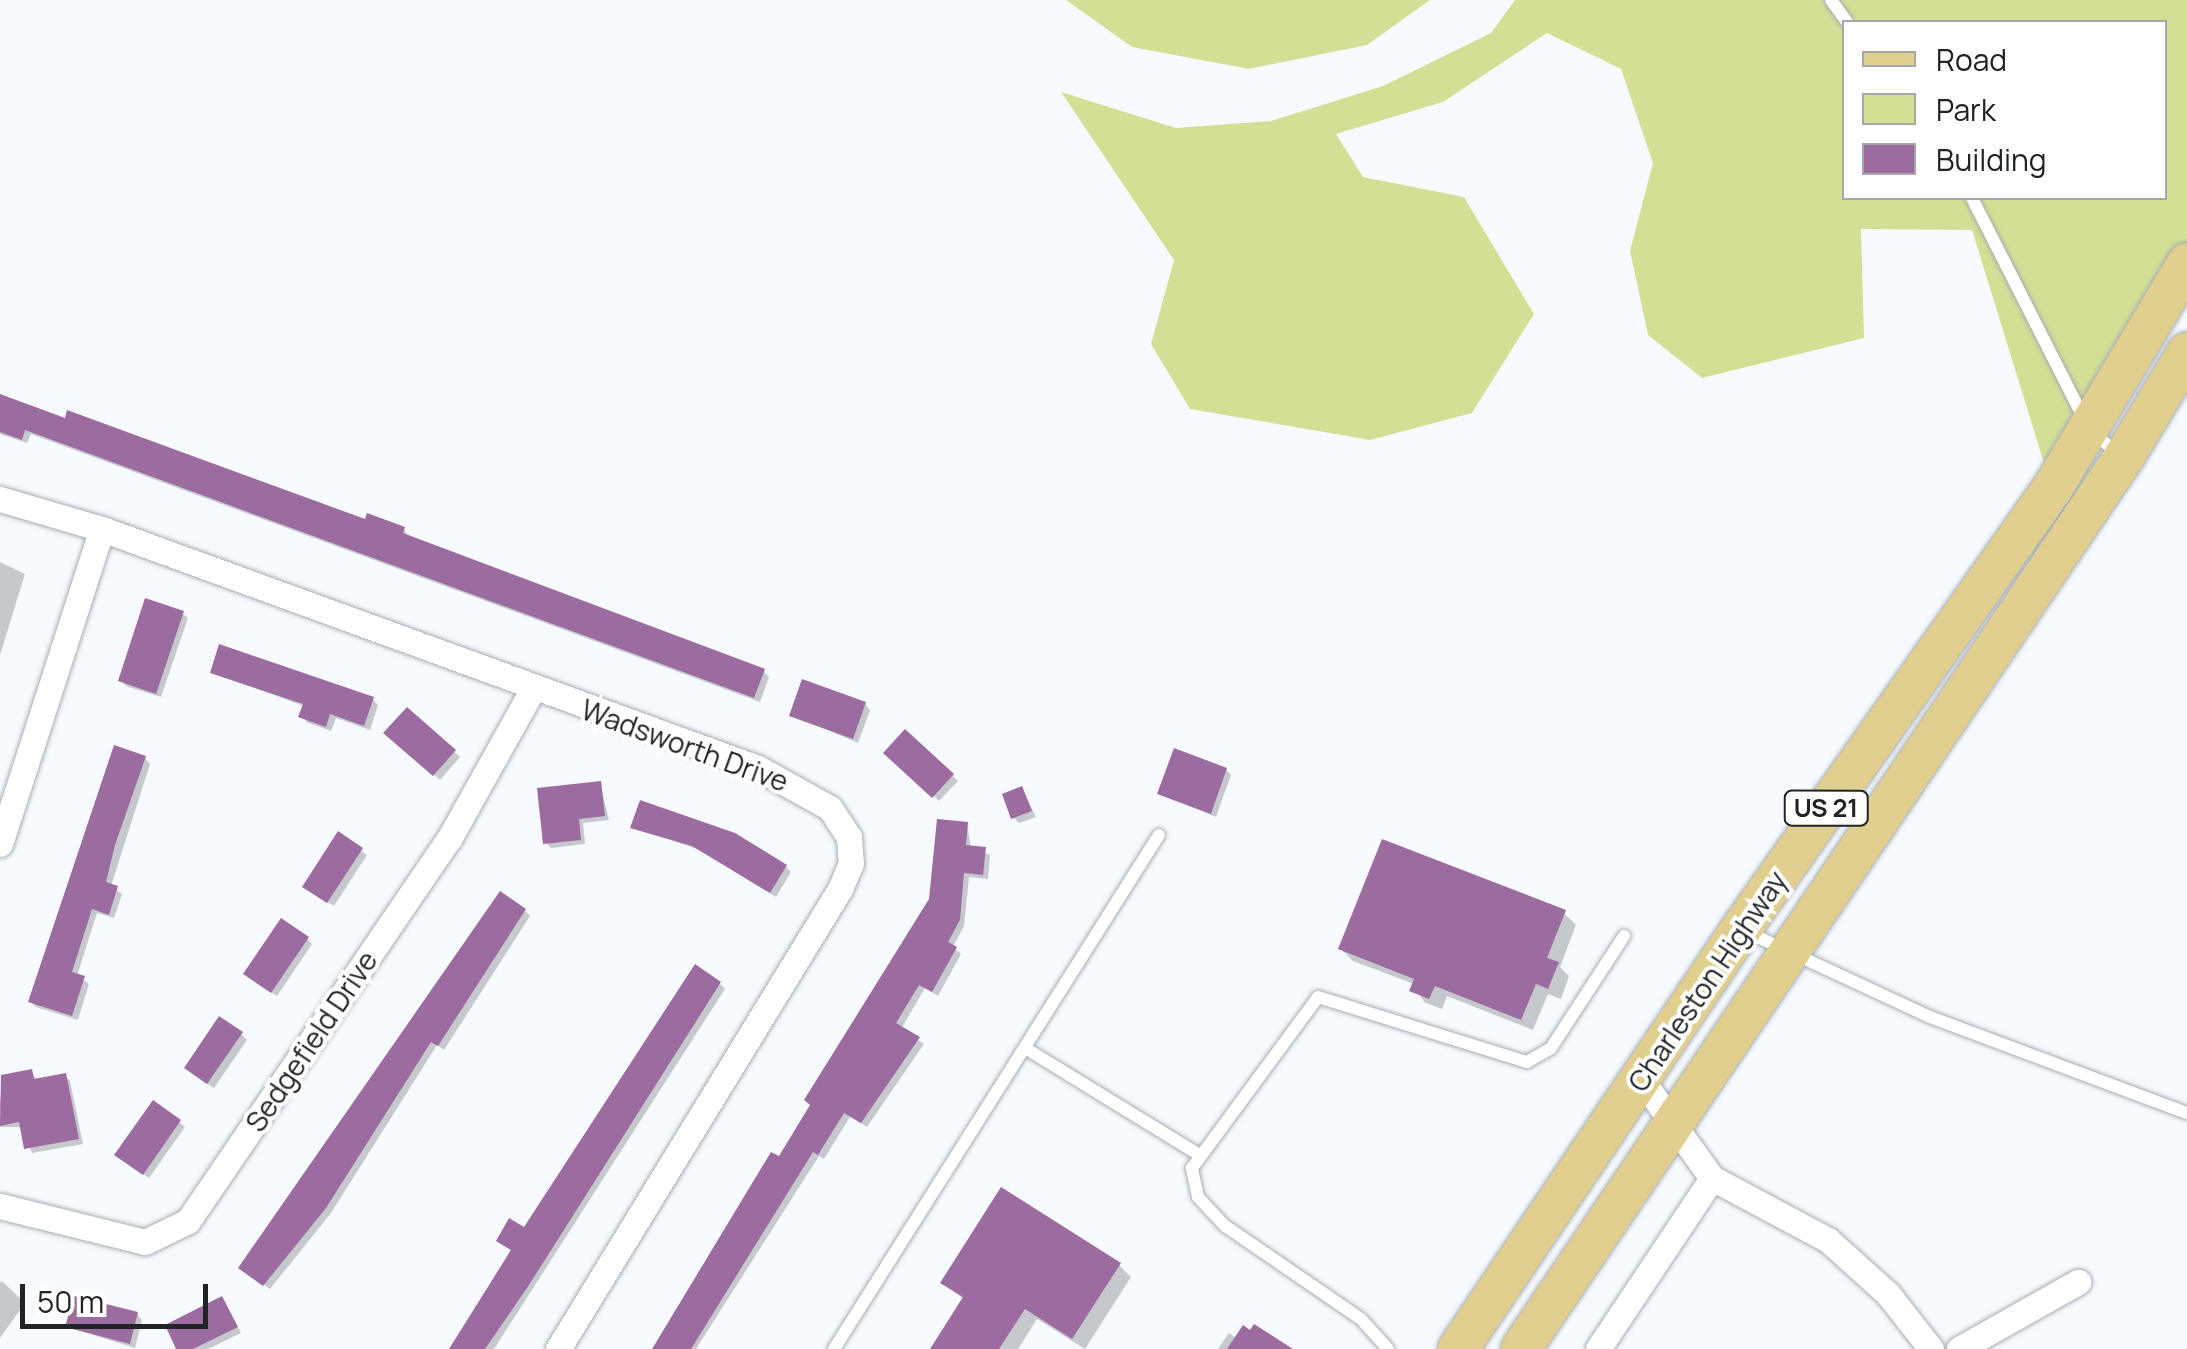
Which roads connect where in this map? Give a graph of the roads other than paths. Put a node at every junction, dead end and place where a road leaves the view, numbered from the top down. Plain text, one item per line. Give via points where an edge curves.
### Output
1 (1973, 200) edge
2 (2187, 263) edge
3 (2187, 352) edge
4 (2090, 431) junction
5 (2124, 457) junction
6 (0, 499) edge
7 (102, 530) junction
8 (533, 689) junction
9 (1159, 836) dead end
10 (0, 844) edge
11 (1740, 929) junction
12 (1624, 936) dead end
13 (1786, 952) junction
14 (1025, 1048) junction
15 (1641, 1079) junction
16 (2187, 1112) edge
17 (1674, 1127) junction
18 (1201, 1156) junction
19 (1712, 1178) junction
20 (0, 1206) edge
21 (2078, 1282) dead end
22 (558, 1349) edge
23 (834, 1349) edge
24 (1388, 1349) edge
25 (1458, 1349) edge
26 (1520, 1349) edge
27 (1598, 1349) edge
28 (1931, 1349) edge
29 (1959, 1349) edge

1 - 4 lane
2 - 4 main road, Charleston Highway / US 21
3 - 5 main road, Charleston Highway / US 21
4 - 5 lane
4 - 11 main road, Charleston Highway / US 21
5 - 13 main road, Charleston Highway / US 21
6 - 7 street, Wadsworth Drive
7 - 8 street, Wadsworth Drive
7 - 10 street
8 - 20 street, Sedgefield Drive via 449,838 188,1220 145,1242
8 - 22 street, Wadsworth Drive via 784,779 830,808 849,837 851,862
9 - 14 lane
11 - 13 lane
11 - 15 main road, Charleston Highway / US 21
12 - 18 lane via 1550,1048 1527,1062 1318,998
13 - 16 lane via 1930,1018
13 - 17 main road, Charleston Highway / US 21
14 - 18 lane
14 - 23 lane
15 - 17 street
15 - 25 main road, Charleston Highway / US 21
17 - 19 street
17 - 26 main road, Charleston Highway / US 21
18 - 24 lane via 1192,1168 1198,1196 1225,1226 1361,1319
19 - 27 street
19 - 28 street via 1828,1240 1888,1294
21 - 29 street

